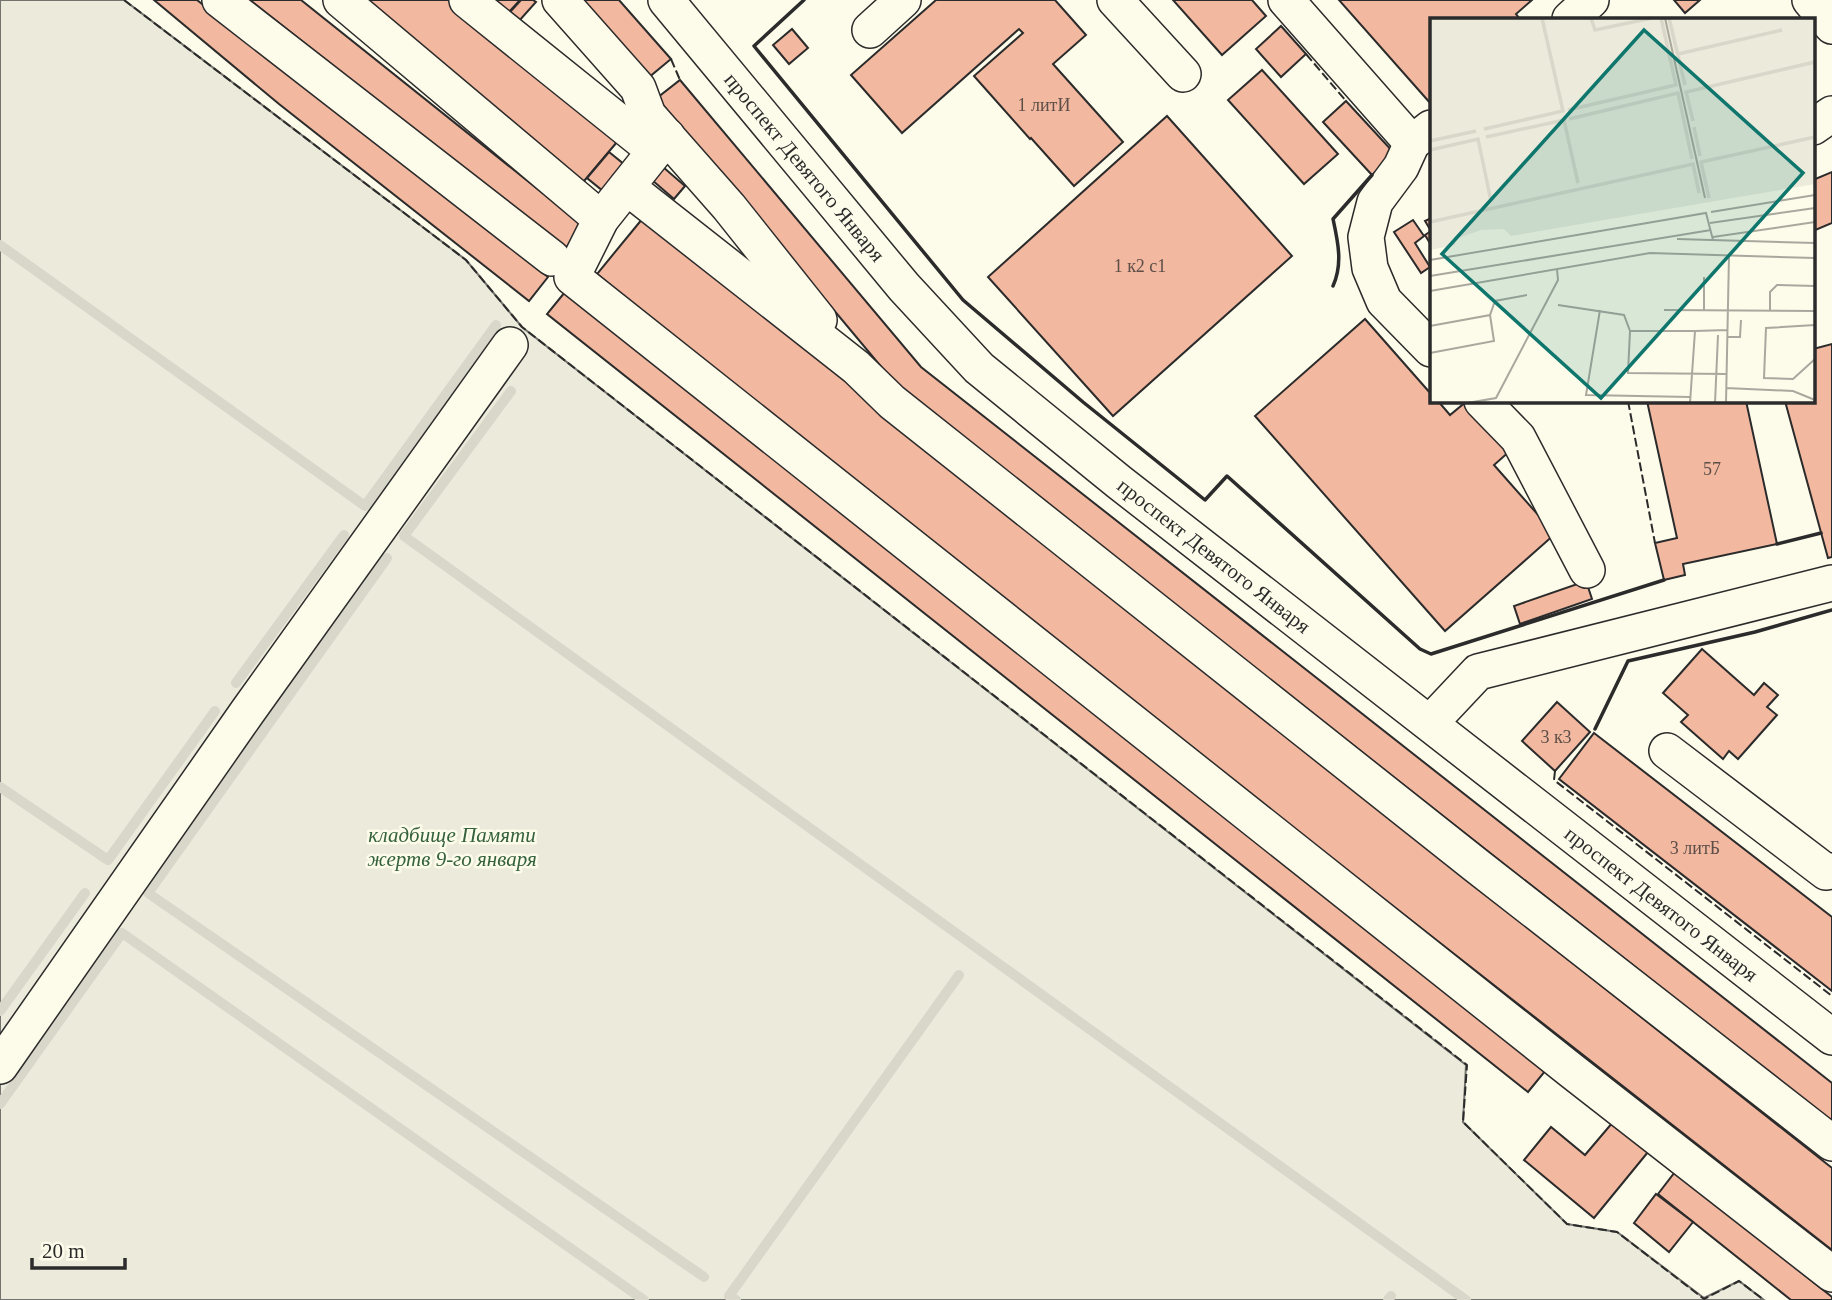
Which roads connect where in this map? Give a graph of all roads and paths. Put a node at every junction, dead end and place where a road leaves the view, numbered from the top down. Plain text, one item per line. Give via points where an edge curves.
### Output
1 (220, 0) edge
2 (341, 0) edge
3 (467, 0) edge
4 (560, 0) edge
5 (903, 0) edge
6 (1115, 0) edge
7 (1286, 0) edge
8 (1591, 0) edge
9 (1810, 0) edge
10 (670, 2) edge
11 (1571, 18) edge
12 (1832, 26) edge
13 (870, 30) dead end
14 (1183, 75) dead end
15 (1832, 114) edge
16 (1814, 126) edge
17 (1422, 135) edge
18 (661, 144) junction
19 (627, 187) junction
20 (601, 219) junction
21 (552, 258) dead end
22 (510, 345) dead end
23 (1430, 348) edge
24 (856, 367) junction
25 (1483, 402) edge
26 (1587, 570) dead end
27 (1832, 583) edge
28 (1430, 723) junction
29 (1667, 751) dead end
30 (1832, 871) edge
31 (1832, 1037) edge
32 (0, 1066) edge
33 (1832, 1143) edge
34 (1832, 1274) edge

1 - 21 street
2 - 20 street
3 - 18 street
4 - 18 street via 638,88
5 - 13 street
6 - 14 street
7 - 17 street
8 - 11 street
9 - 12 street
10 - 28 street, проспект Девятого Января via 904,287 979,368
15 - 16 street
17 - 23 street via 1375,202 1366,237 1370,268 1384,301
18 - 19 street
18 - 24 street via 729,207
19 - 20 street
19 - 24 street
20 - 34 street via 572,277
22 - 32 street
24 - 33 street via 892,402
25 - 26 street via 1518,438
27 - 28 street via 1478,672
28 - 31 street, проспект Девятого Января
29 - 30 street via 1826,872

